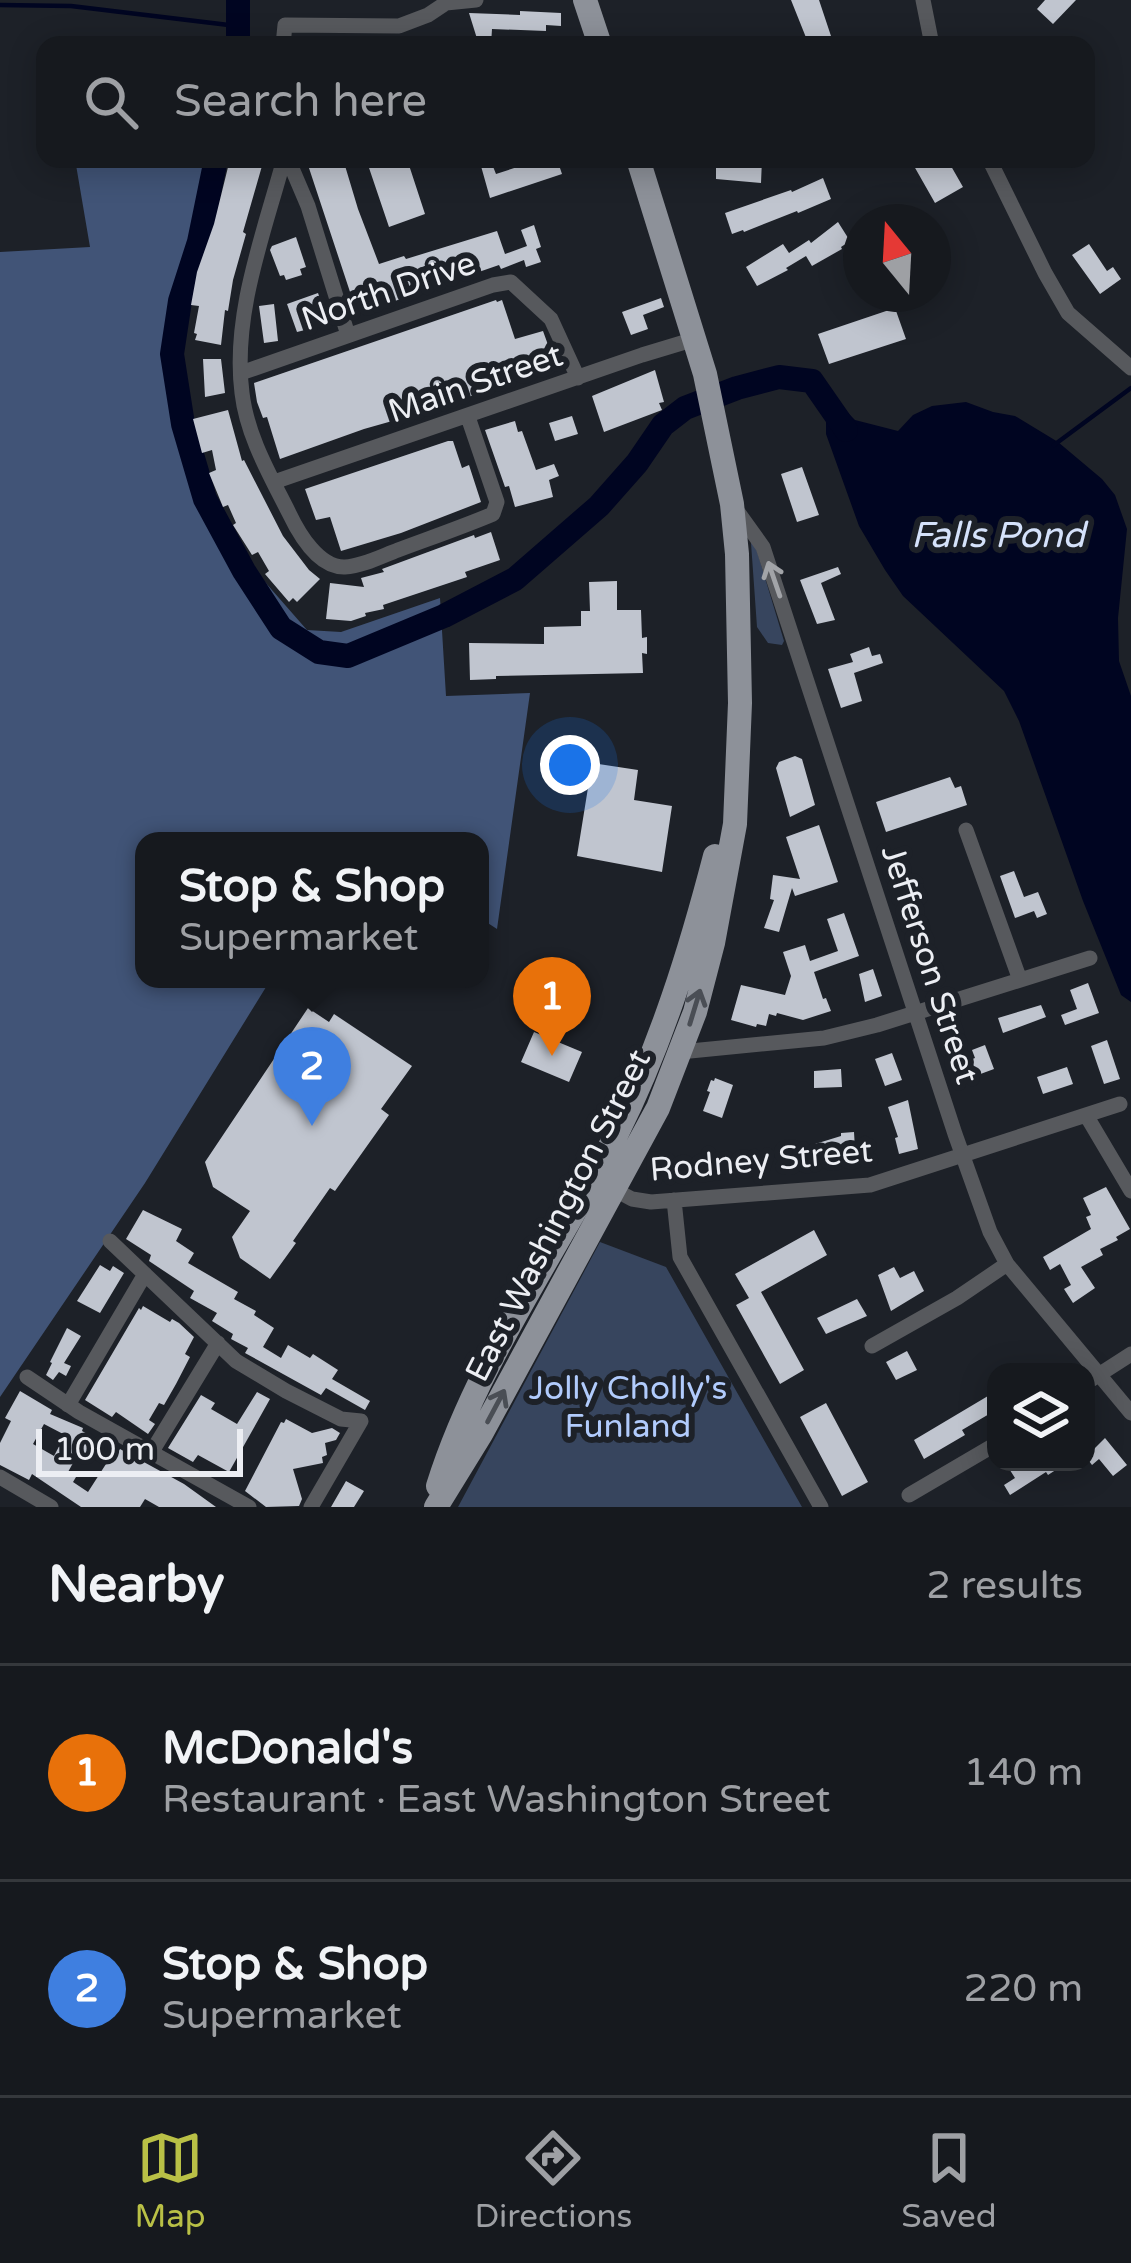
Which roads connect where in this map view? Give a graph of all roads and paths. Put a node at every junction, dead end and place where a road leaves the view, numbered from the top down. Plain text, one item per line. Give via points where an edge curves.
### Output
1 (476, 0) edge
2 (585, 0) edge
3 (923, 0) edge
4 (284, 36) edge
5 (597, 36) edge
6 (930, 36) edge
7 (283, 168) edge
8 (290, 168) edge
9 (641, 168) edge
10 (993, 168) edge
11 (348, 335) junction
12 (695, 339) junction
13 (1131, 368) edge
14 (241, 373) junction
15 (578, 378) junction
16 (468, 417) junction
17 (274, 482) junction
18 (732, 504) junction
19 (739, 730) junction
20 (967, 830) dead end
21 (1090, 958) dead end
22 (1020, 980) junction
23 (915, 1013) junction
24 (680, 1052) junction
25 (1120, 1103) dead end
26 (1086, 1115) junction
27 (963, 1156) junction
28 (603, 1184) junction
29 (1131, 1192) edge
30 (674, 1200) junction
31 (110, 1241) dead end
32 (1007, 1264) junction
33 (145, 1274) junction
34 (218, 1342) junction
35 (872, 1346) dead end
36 (1131, 1354) edge
37 (1080, 1363) edge
38 (27, 1377) dead end
39 (1095, 1377) edge
40 (1095, 1382) edge
41 (68, 1405) junction
42 (1131, 1413) edge
43 (987, 1449) edge
44 (151, 1454) junction
45 (0, 1477) edge
46 (909, 1495) dead end
47 (51, 1507) edge
48 (249, 1507) edge
49 (311, 1507) edge
50 (434, 1507) edge
51 (821, 1507) edge

1 - 4 street via 446,3 399,26 285,25
2 - 5 main road
3 - 6 street
7 - 14 street via 245,313
8 - 11 street
9 - 12 main road, East Washington Street
10 - 13 street via 1068,314
11 - 14 street, North Drive
11 - 15 street, North Drive via 511,282 551,319
12 - 15 street, Main Street
12 - 18 main road, East Washington Street
14 - 17 street via 252,435
15 - 16 street, Main Street
16 - 17 street, Main Street
16 - 17 street via 497,502 493,514 369,561 342,568 320,557
18 - 19 main road, East Washington Street
23 -> 18 street, Jefferson Street via 763,547
24 -> 19 main road, East Washington Street via 713,943 735,824
19 - 28 main road, East Washington Street via 694,933
20 - 22 street
21 - 22 street
22 - 23 street
23 - 24 street via 824,1038
23 - 27 street, Jefferson Street
24 - 28 main road, East Washington Street via 658,1108
25 - 26 street, Rodney Street
26 - 27 street, Rodney Street
26 - 29 street
27 - 30 street, Rodney Street via 870,1185
27 - 32 street, Jefferson Street
28 - 30 street, Rodney Street via 632,1199
28 - 50 main road, East Washington Street via 494,1355 448,1454
30 - 51 street via 680,1257
31 - 33 street
32 - 35 street
32 - 37 street, Jefferson Street
33 - 34 street
33 - 41 street
34 - 44 street
34 - 49 street via 286,1391 361,1421
36 - 39 street
38 - 41 street
40 - 42 street, Jefferson Street
41 - 44 street
43 - 46 street
44 - 48 street
45 - 47 street

